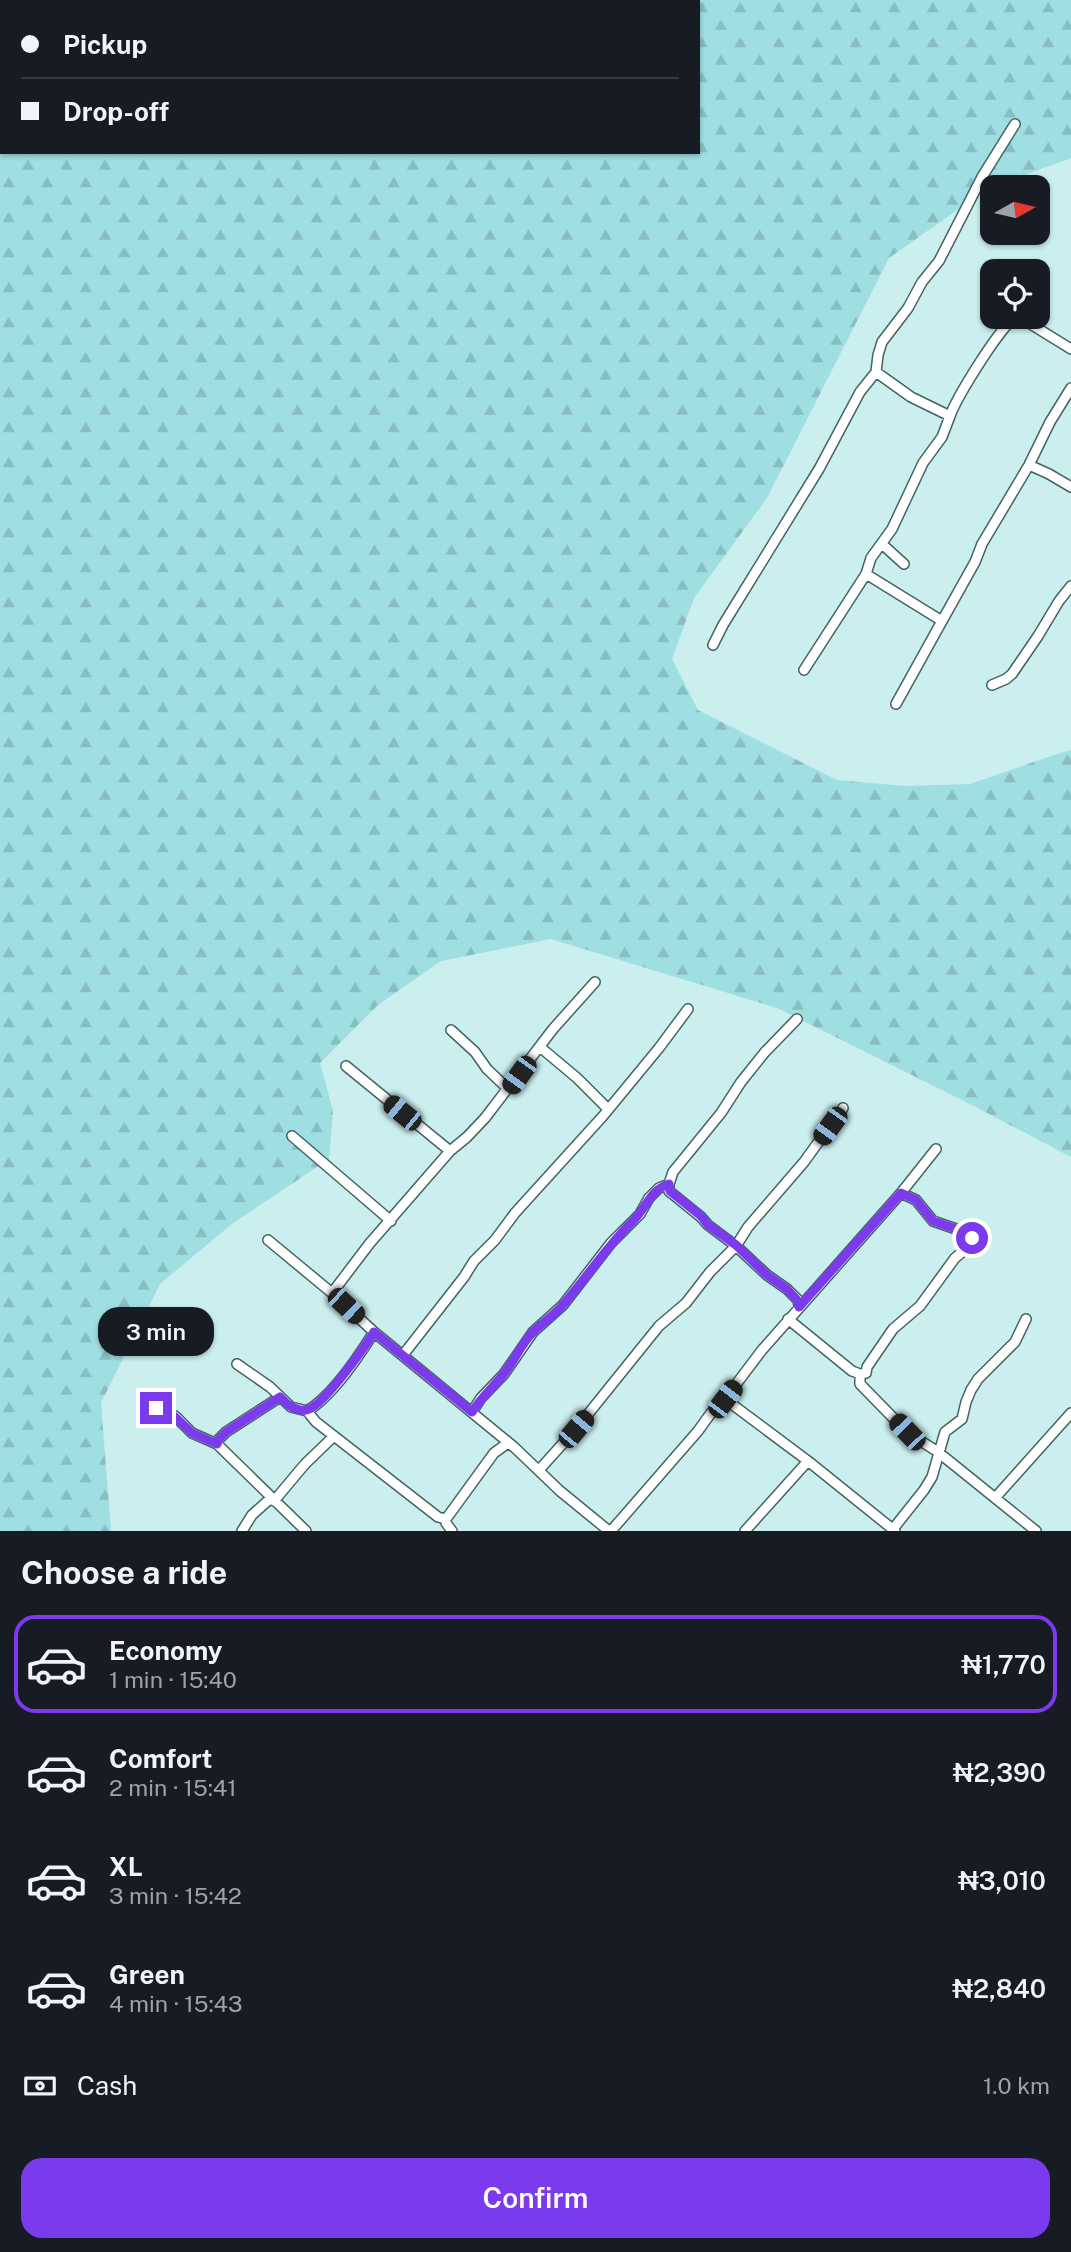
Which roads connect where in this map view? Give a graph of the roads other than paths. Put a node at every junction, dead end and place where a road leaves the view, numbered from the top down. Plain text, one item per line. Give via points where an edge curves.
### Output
1 (1016, 124) dead end
2 (1071, 349) edge
3 (876, 372) junction
4 (1071, 388) edge
5 (950, 416) junction
6 (1029, 466) junction
7 (1071, 487) edge
8 (882, 544) junction
9 (904, 564) dead end
10 (866, 573) junction
11 (1071, 586) edge
12 (942, 621) junction
13 (713, 645) dead end
14 (804, 670) dead end
15 (992, 685) dead end
16 (896, 704) dead end
17 (595, 982) dead end
18 (688, 1009) dead end
19 (797, 1018) dead end
20 (450, 1030) dead end
21 (540, 1047) junction
22 (346, 1066) dead end
23 (508, 1089) junction
24 (607, 1108) junction
25 (843, 1108) dead end
26 (292, 1136) dead end
27 (936, 1149) dead end
28 (450, 1151) junction
29 (669, 1184) junction
30 (901, 1193) junction
31 (391, 1221) junction
32 (268, 1240) dead end
33 (736, 1245) junction
34 (332, 1293) junction
35 (799, 1307) junction
36 (788, 1319) junction
37 (1026, 1319) dead end
38 (374, 1332) junction
39 (403, 1355) junction
40 (237, 1364) dead end
41 (859, 1374) junction
42 (280, 1397) junction
43 (725, 1399) junction
44 (156, 1408) dead end
45 (307, 1411) junction
46 (472, 1412) junction
47 (1071, 1413) edge
48 (334, 1436) junction
49 (508, 1443) junction
50 (217, 1444) junction
51 (937, 1452) junction
52 (808, 1461) junction
53 (539, 1470) junction
54 (995, 1498) junction
55 (272, 1499) junction
56 (446, 1519) junction
57 (894, 1530) edge
58 (242, 1531) edge
59 (306, 1531) edge
60 (452, 1531) edge
61 (610, 1531) edge
62 (745, 1531) edge
63 (1035, 1531) edge

1 - 3 street via 977,186 939,261 882,342
2 - 5 street via 1024,320 1012,319
3 - 5 street via 911,397
3 - 13 street
4 - 6 street
5 - 8 street
6 - 7 street
6 - 12 street
8 - 9 street
8 - 10 street
10 - 12 street
10 - 14 street
11 - 15 street via 1012,674
12 - 16 street
17 - 21 street
18 - 24 street
19 - 29 street via 741,1082 673,1172
20 - 23 street
21 - 23 street
21 - 24 street
22 - 28 street
23 - 28 street
24 - 39 street via 474,1261
25 - 33 street
26 - 31 street
27 - 30 street
28 - 31 street
29 - 33 street via 670,1191
29 - 46 street via 649,1198 563,1305 533,1332
30 - 35 street
30 - 41 street via 916,1200 933,1221 974,1242 920,1306 894,1329 866,1373
31 - 34 street
32 - 34 street
33 - 35 street via 793,1294
33 - 53 street via 686,1303 659,1326
34 - 38 street
35 - 36 street
36 - 41 street
36 - 43 street
37 - 51 street via 1015,1342 978,1379 962,1419 945,1432
38 - 39 street
38 - 45 street via 348,1370
39 - 46 street
40 - 42 street
41 - 51 street via 860,1384 907,1432
42 - 45 street via 291,1407
42 - 50 street via 226,1432
43 - 52 street
43 - 61 street
44 - 50 street
45 - 48 street
46 - 49 street
47 - 54 street
48 - 55 street
48 - 56 street
49 - 53 street
49 - 56 street via 494,1453
50 - 55 street
51 - 54 street
51 - 57 street via 924,1490
52 - 57 street
52 - 62 street
53 - 61 street
54 - 63 street
55 - 58 street via 252,1515
55 - 59 street
56 - 60 street

